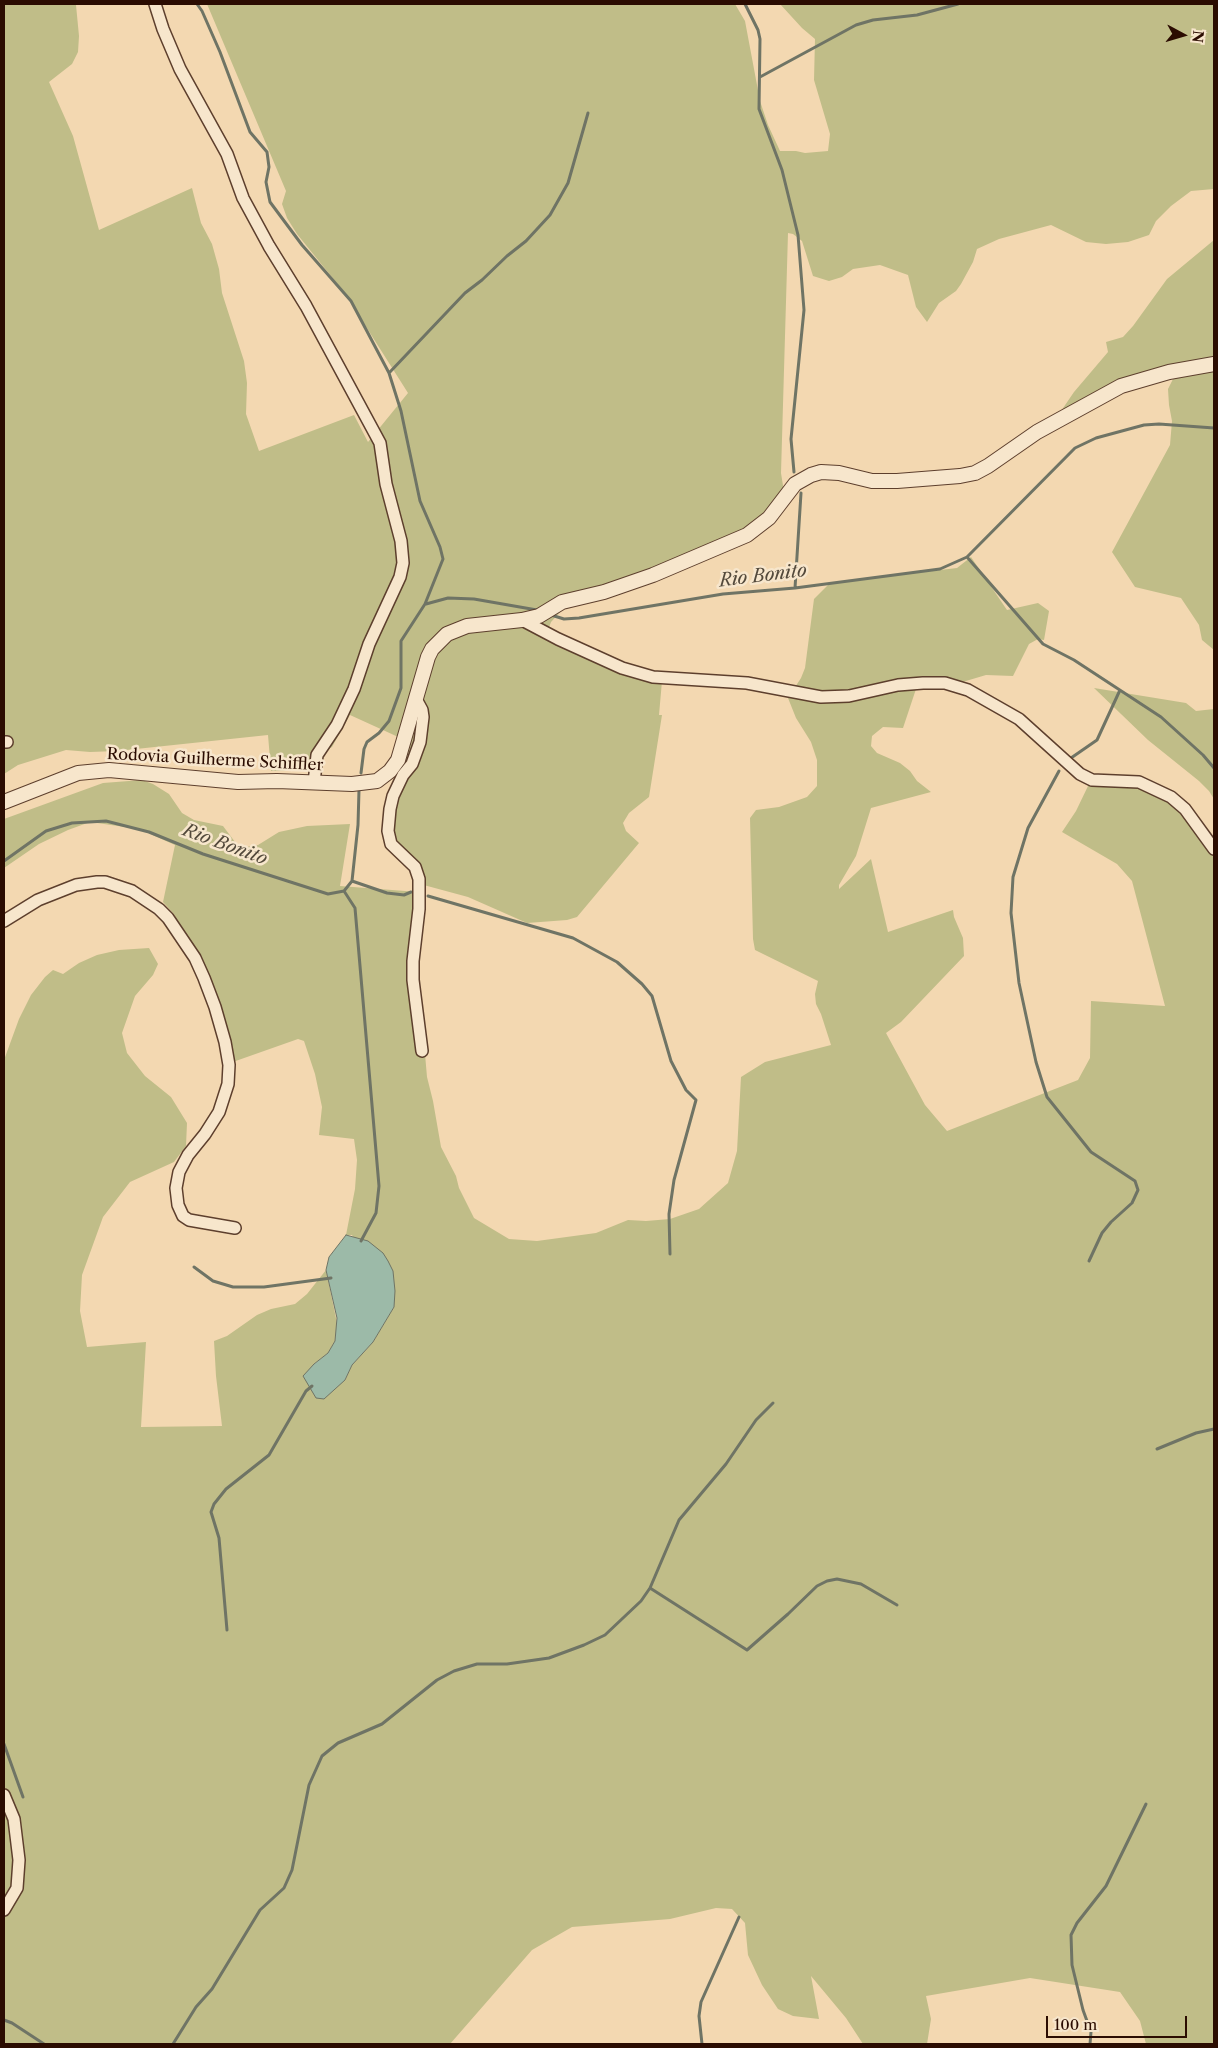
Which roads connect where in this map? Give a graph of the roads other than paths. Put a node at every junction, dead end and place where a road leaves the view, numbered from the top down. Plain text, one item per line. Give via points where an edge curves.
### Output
1 (155, 4) edge
2 (1214, 364) edge
3 (522, 620) junction
4 (416, 699) junction
5 (314, 783) junction
6 (4, 802) edge
7 (1214, 849) edge
8 (4, 921) edge
9 (422, 1051) dead end
10 (235, 1228) dead end
11 (4, 1796) edge
12 (4, 1910) edge

1 - 5 street via 174,55 227,154 243,198 380,443 386,484 401,541 403,563 400,576 350,696 330,738 317,755
2 - 3 street, Rodovia Guilherme Schiffler via 1169,372 1121,386 1037,432 975,473 897,481 872,481 839,473 811,475 795,484 764,524 747,535 653,575 562,602
3 - 4 street, Rodovia Guilherme Schiffler via 467,626 447,634 428,657
3 - 7 street via 622,668 653,677 747,683 822,697 849,696 922,683 946,683 968,690 1019,719 1080,774 1092,780 1140,782 1171,797 1185,809
4 - 5 street, Rodovia Guilherme Schiffler via 398,760 385,776 352,784
4 - 9 street via 423,717 420,742 412,764 393,796 388,831 391,844 415,867 419,879 413,980
5 - 6 street, Rodovia Guilherme Schiffler via 277,780 238,782 109,770 78,773
8 - 10 street via 38,900 97,882 121,887 144,898 174,925 195,958 210,992 229,1065 228,1084 219,1112 179,1172 176,1188 178,1205 188,1220
11 - 12 street via 14,1819 19,1860 17,1888

